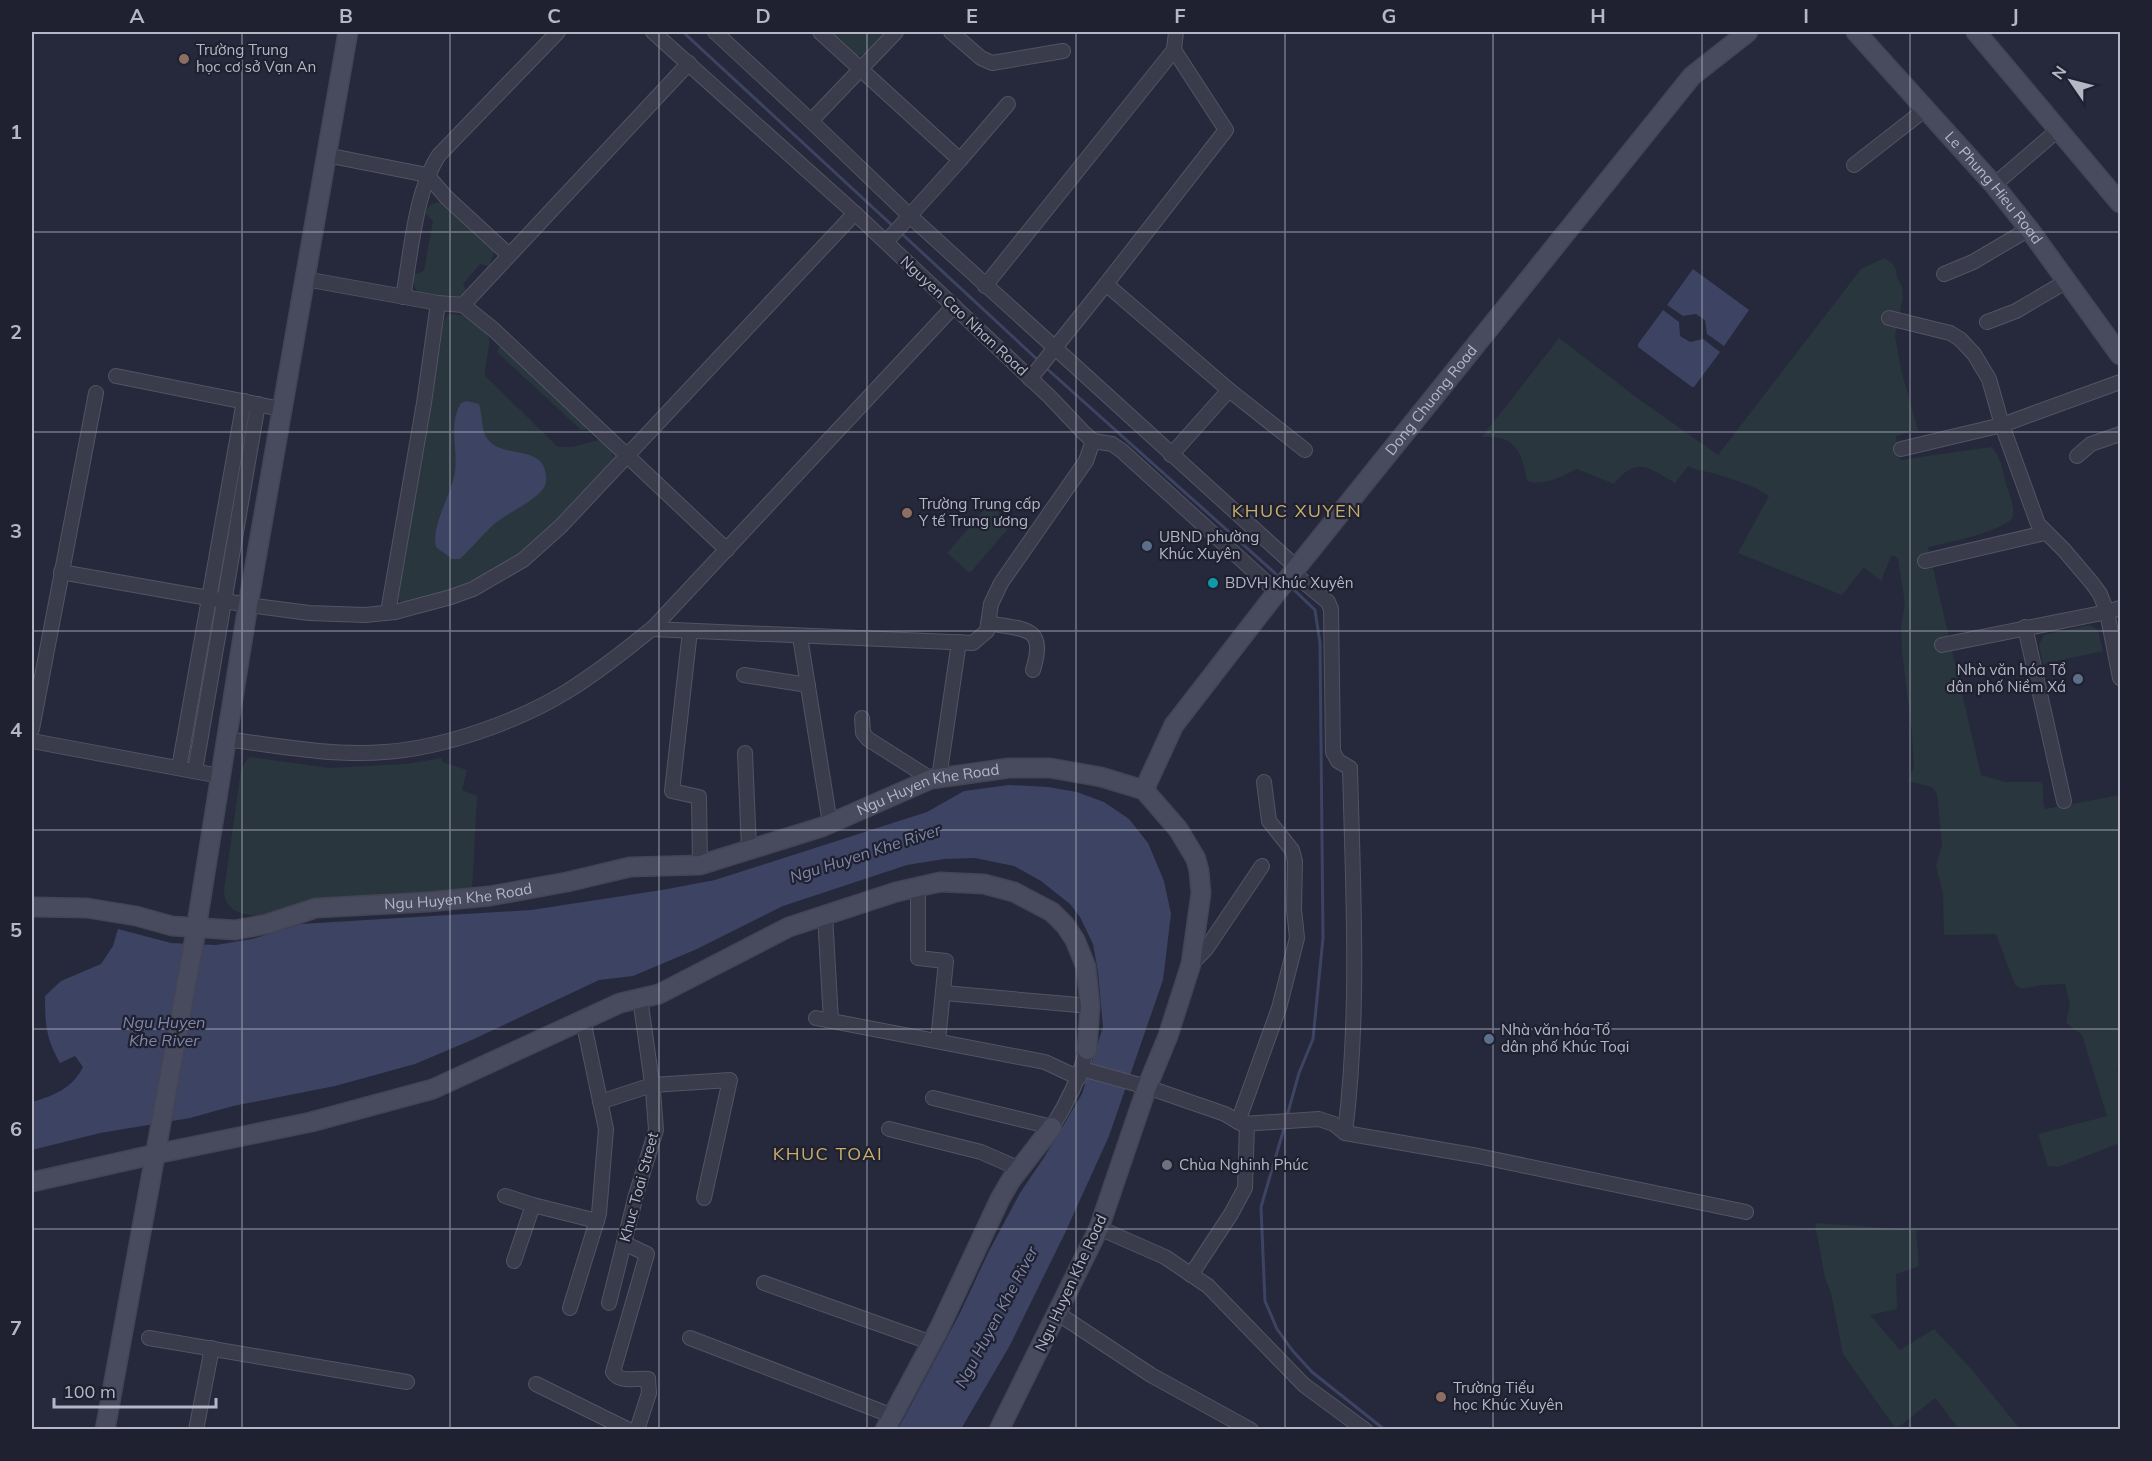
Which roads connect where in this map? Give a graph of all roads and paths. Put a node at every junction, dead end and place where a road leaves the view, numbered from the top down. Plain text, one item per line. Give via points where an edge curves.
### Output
1 (348, 32) edge
2 (558, 32) edge
3 (653, 32) edge
4 (715, 32) edge
5 (820, 32) edge
6 (896, 32) edge
7 (951, 32) edge
8 (1176, 32) edge
9 (1748, 32) edge
10 (1856, 32) edge
11 (1976, 32) edge
12 (1174, 50) junction
13 (1063, 51) dead end
14 (688, 63) junction
15 (860, 69) junction
16 (1008, 104) dead end
17 (1927, 108) junction
18 (811, 121) junction
19 (2059, 129) junction
20 (326, 155) junction
21 (960, 160) junction
22 (1854, 165) dead end
23 (427, 175) junction
24 (1994, 185) junction
25 (2121, 203) edge
26 (855, 213) junction
27 (909, 218) junction
28 (2029, 229) junction
29 (889, 239) junction
30 (509, 255) junction
31 (1944, 274) dead end
32 (305, 279) junction
33 (2067, 281) junction
34 (1106, 284) junction
35 (986, 286) junction
36 (403, 297) junction
37 (438, 303) junction
38 (463, 305) junction
39 (954, 306) junction
40 (1889, 318) dead end
41 (1987, 322) dead end
42 (1053, 351) junction
43 (2121, 356) edge
44 (116, 376) dead end
45 (1033, 376) junction
46 (2121, 382) edge
47 (1228, 390) junction
48 (96, 393) dead end
49 (244, 401) junction
50 (258, 404) junction
51 (281, 409) junction
52 (2002, 425) junction
53 (2121, 434) edge
54 (1093, 441) junction
55 (1901, 449) dead end
56 (1305, 450) dead end
57 (1171, 455) junction
58 (2077, 456) dead end
59 (626, 457) junction
60 (2045, 533) junction
61 (727, 550) junction
62 (1925, 561) dead end
63 (61, 572) junction
64 (1287, 578) junction
65 (209, 598) junction
66 (225, 600) junction
67 (248, 605) junction
68 (2114, 610) edge
69 (388, 612) junction
70 (988, 623) junction
71 (2025, 627) junction
72 (652, 628) junction
73 (690, 631) junction
74 (800, 637) junction
75 (959, 642) junction
76 (1942, 645) dead end
77 (1034, 670) dead end
78 (744, 675) dead end
79 (2121, 678) edge
80 (808, 684) junction
81 (862, 718) dead end
82 (32, 729) edge
83 (226, 739) junction
84 (32, 741) edge
85 (745, 753) dead end
86 (179, 768) junction
87 (195, 771) junction
88 (220, 776) junction
89 (935, 778) junction
90 (1264, 782) dead end
91 (1144, 790) junction
92 (2064, 801) dead end
93 (830, 823) junction
94 (749, 849) junction
95 (700, 865) junction
96 (1262, 866) dead end
97 (918, 887) junction
98 (32, 907) edge
99 (825, 915) junction
100 (195, 935) junction
101 (1191, 964) junction
102 (944, 993) junction
103 (640, 998) junction
104 (1090, 1006) junction
105 (816, 1018) dead end
106 (583, 1020) junction
107 (831, 1021) junction
108 (938, 1041) junction
109 (1087, 1050) joint
110 (1080, 1074) junction
111 (652, 1085) junction
112 (1147, 1087) junction
113 (933, 1098) dead end
114 (600, 1102) junction
115 (1247, 1124) junction
116 (1052, 1127) junction
117 (889, 1129) dead end
118 (1345, 1133) junction
119 (156, 1154) junction
120 (1020, 1169) junction
121 (32, 1182) edge
122 (505, 1196) dead end
123 (704, 1198) dead end
124 (533, 1206) junction
125 (1746, 1212) dead end
126 (597, 1221) junction
127 (1099, 1228) junction
128 (624, 1243) junction
129 (514, 1261) dead end
130 (1191, 1275) junction
131 (764, 1283) dead end
132 (609, 1303) dead end
133 (570, 1308) dead end
134 (1058, 1313) junction
135 (149, 1338) dead end
136 (690, 1338) dead end
137 (932, 1343) junction
138 (212, 1348) junction
139 (407, 1382) dead end
140 (536, 1384) dead end
141 (889, 1423) edge
142 (1004, 1427) edge
143 (1361, 1428) edge
144 (105, 1430) edge
145 (196, 1430) edge
146 (628, 1430) edge
147 (637, 1430) edge
148 (1251, 1430) edge

1 - 20 street
2 - 23 street via 439,155
3 - 14 street, Nguyen Cao Nhan Road
4 - 18 street
5 - 15 street
6 - 15 street
7 - 13 street via 992,63
8 - 12 street
9 - 64 street, Dong Chuong Road via 1692,76
10 - 17 street, Le Phung Hieu Road
11 - 19 street
12 - 34 street via 1226,130
12 - 35 street
14 - 26 street, Nguyen Cao Nhan Road
14 - 30 street
15 - 18 street
15 - 21 street
16 - 21 street
17 - 22 street
17 - 24 street, Le Phung Hieu Road
18 - 27 street
19 - 24 street
19 - 25 street
20 - 23 street
20 - 32 street
21 - 27 street
23 - 30 street
23 - 36 street
24 - 28 street, Le Phung Hieu Road
26 - 29 street, Nguyen Cao Nhan Road
26 - 59 street
27 - 29 street
27 - 35 street
28 - 31 street
28 - 33 street, Le Phung Hieu Road
29 - 39 street, Nguyen Cao Nhan Road
30 - 38 street
32 - 36 street
32 - 51 street
33 - 41 street via 2016,311
33 - 43 street, Le Phung Hieu Road
34 - 42 street
34 - 47 street
35 - 42 street
36 - 37 street
37 - 38 street
37 - 69 street
38 - 59 street via 602,430
39 - 45 street, Nguyen Cao Nhan Road
39 - 61 street
40 - 52 street via 1960,339 1984,369
42 - 45 street
42 - 57 street
44 - 49 street
45 - 54 street, Nguyen Cao Nhan Road
46 - 52 street
47 - 56 street
47 - 57 street
48 - 63 street
49 - 50 street
49 - 65 street
50 - 51 street
50 - 66 street
51 - 67 street
52 - 55 street
52 - 60 street via 2033,514
53 - 58 street via 2091,444
54 - 64 street, Nguyen Cao Nhan Road via 1112,444 1122,451
54 - 70 street via 1086,461 1001,583 991,604
57 - 64 street
59 - 61 street
59 - 69 street via 523,560 473,589
60 - 62 street
60 - 68 street
61 - 72 street
63 - 65 street
63 - 82 street
64 - 91 street, Dong Chuong Road via 1174,725
64 - 118 street via 1328,602 1331,609 1332,752 1350,768 1353,950 1351,1071
65 - 66 street
65 - 86 street
66 - 67 street
66 - 87 street
67 - 69 street via 349,616
67 - 83 street
68 - 71 street
68 - 79 street
70 - 75 street via 987,631 973,643
70 - 77 street via 1023,630 1037,639
71 - 76 street
71 - 92 street
72 - 73 street
72 - 83 street via 564,694 457,739 410,749 362,752
73 - 74 street
73 - 95 street via 672,791 699,797
74 - 75 street
74 - 80 street
75 - 89 street
78 - 80 street
80 - 93 street
81 - 89 street via 862,733 868,740
83 - 88 street
84 - 86 street
85 - 94 street
86 - 87 street
87 - 88 street
88 - 100 street
89 - 91 street, Ngu Huyen Khe Road via 1009,768 1050,768
89 - 93 street, Ngu Huyen Khe Road
90 - 115 street via 1269,821 1292,850 1295,861 1297,938
91 - 101 street, Ngu Huyen Khe Road via 1178,829 1196,859 1201,893
93 - 94 street, Ngu Huyen Khe Road
94 - 95 street, Ngu Huyen Khe Road
95 - 100 street, Ngu Huyen Khe Road via 630,867 479,897 316,908 267,924
96 - 101 street via 1206,949
97 - 99 street
97 - 102 street via 918,958 946,961
97 - 104 street via 940,882 984,884 1014,892 1052,912 1076,940 1086,967
98 - 100 street, Ngu Huyen Khe Road via 87,908 136,916
99 - 103 street via 789,927 658,994
99 - 107 street
100 - 119 street
101 - 112 street, Ngu Huyen Khe Road
102 - 104 street
102 - 108 street
103 - 106 street via 620,1002
103 - 111 street, Khuc Toai Street
104 - 109 street
105 - 107 street
106 - 114 street
106 - 119 street via 433,1089 311,1122
107 - 108 street
108 - 110 street via 1045,1062
109 - 110 street
110 - 112 street
110 - 116 street
111 - 114 street
111 - 123 street via 730,1080
111 - 128 street, Khuc Toai Street via 656,1130
112 - 115 street
112 - 127 street, Ngu Huyen Khe Road
113 - 116 street
114 - 126 street via 606,1129
115 - 118 street via 1319,1119
115 - 130 street via 1245,1188
116 - 120 street
117 - 120 street via 981,1152
118 - 125 street via 1478,1156
119 - 121 street
119 - 144 street
120 - 137 street via 1000,1199
122 - 124 street
124 - 126 street
124 - 129 street
126 - 133 street
127 - 130 street via 1165,1257
127 - 134 street, Ngu Huyen Khe Road
128 - 132 street, Khuc Toai Street
128 - 147 street via 647,1254 613,1372 622,1379 648,1379 649,1393
130 - 143 street via 1208,1286 1304,1385
131 - 137 street
134 - 142 street, Ngu Huyen Khe Road
134 - 148 street via 1151,1375
135 - 138 street
136 - 141 street
137 - 141 street
138 - 139 street
138 - 145 street
140 - 146 street

